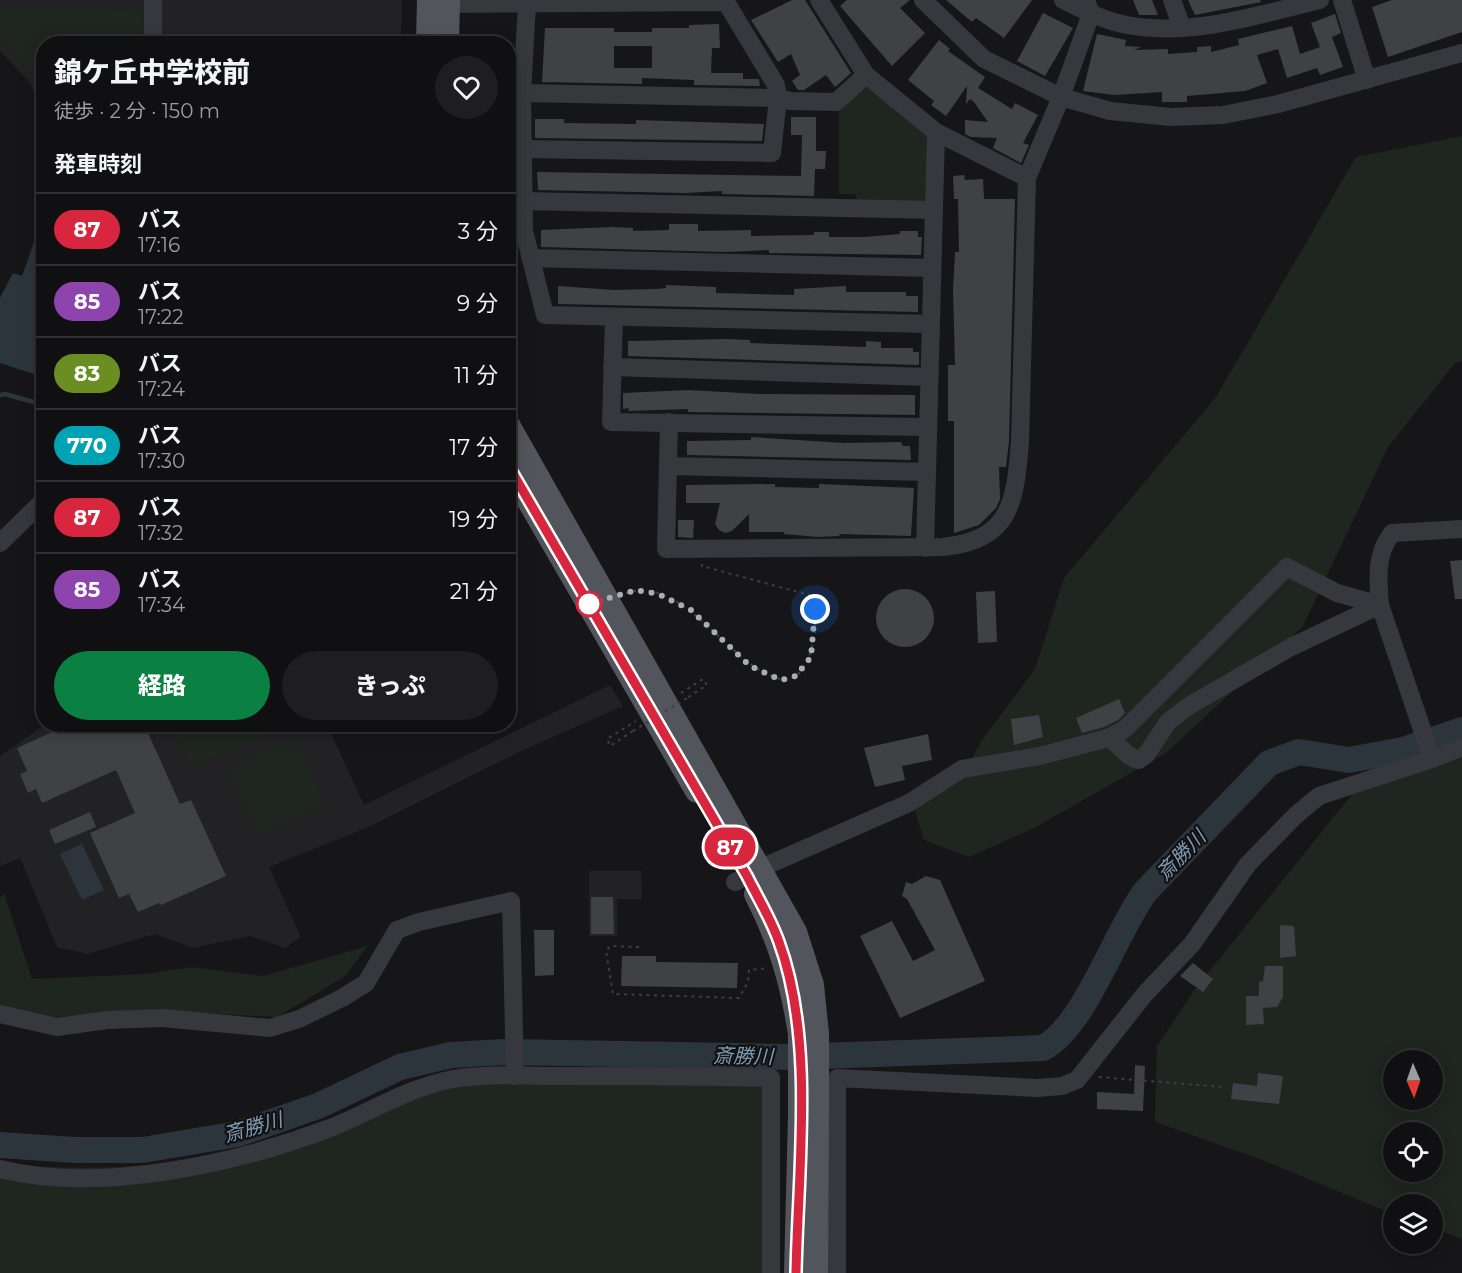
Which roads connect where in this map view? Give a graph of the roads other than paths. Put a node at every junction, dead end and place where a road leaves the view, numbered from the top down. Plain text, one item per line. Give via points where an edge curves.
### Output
1 (153, 0) edge
2 (819, 0) edge
3 (923, 0) edge
4 (1063, 0) edge
5 (1172, 0) edge
6 (1320, 0) edge
7 (1342, 0) edge
8 (439, 2) edge
9 (527, 4) junction
10 (1089, 7) edge
11 (1262, 7) edge
12 (1182, 28) junction
13 (153, 36) edge
14 (430, 36) edge
15 (445, 36) edge
16 (1462, 53) edge
17 (866, 75) junction
18 (1366, 80) junction
19 (522, 93) junction
20 (1061, 97) junction
21 (778, 98) junction
22 (936, 132) junction
23 (523, 149) junction
24 (1027, 178) junction
25 (523, 201) junction
26 (934, 210) junction
27 (530, 258) junction
28 (931, 268) junction
29 (614, 317) junction
30 (931, 324) junction
31 (612, 367) junction
32 (929, 377) junction
33 (669, 422) junction
34 (927, 427) junction
35 (516, 440) edge
36 (668, 466) junction
37 (927, 472) junction
38 (516, 479) edge
39 (36, 508) edge
40 (1462, 529) edge
41 (0, 543) edge
42 (925, 548) junction
43 (1380, 605) junction
44 (1108, 738) junction
45 (1462, 747) edge
46 (1428, 748) junction
47 (748, 876) junction
48 (0, 1014) edge
49 (515, 1074) junction
50 (809, 1116) junction
51 (0, 1169) edge
52 (771, 1273) edge
53 (795, 1273) edge
54 (816, 1273) edge
55 (837, 1273) edge

1 - 13 street
2 - 17 street
3 - 20 street via 984,58
4 - 10 street
5 - 12 street
6 - 11 street
7 - 18 street
8 - 9 street
8 - 14 main road
8 - 15 main road
9 - 19 street
9 - 21 street via 726,2 776,85
10 - 12 street via 1125,25
10 - 20 street
11 - 12 street via 1218,25
16 - 18 street
17 - 21 street via 836,102
17 - 22 street
18 - 20 street via 1223,115 1171,117 1110,111
19 - 21 street
19 - 23 street
20 - 24 street
21 - 23 street via 772,153
22 - 24 street
22 - 26 street
23 - 25 street
24 - 42 street via 1020,442 1013,497 1002,523 990,533 962,545
25 - 26 street
25 - 27 street
26 - 28 street
27 - 28 street
27 - 29 street via 545,315
28 - 30 street
29 - 30 street
29 - 31 street
30 - 32 street
31 - 32 street
31 - 33 street via 610,422
32 - 34 street
33 - 34 street
33 - 36 street
34 - 37 street
35 - 47 main road
36 - 37 street
36 - 42 street via 666,549
37 - 42 street
38 - 47 main road
39 - 41 street
40 - 43 street via 1392,533 1384,544 1377,572
43 - 44 street via 1291,647 1187,707 1168,722 1140,760
43 - 44 street via 1337,593 1287,567 1125,729
43 - 46 street
44 - 47 street via 1040,756 962,769 909,803
45 - 46 street
46 - 55 street via 1319,796 1296,814 1248,864 1192,944 1144,996 1081,1076 1062,1086 1037,1088 837,1078
47 - 50 main road, bridge via 779,942 808,1034
48 - 49 street via 57,1028 107,1020 163,1018 270,1028 308,1015 366,982 397,930 512,901
49 - 51 street via 453,1079 407,1093 330,1128 189,1166 70,1178
49 - 52 street via 771,1078
50 - 53 main road
50 - 54 main road

